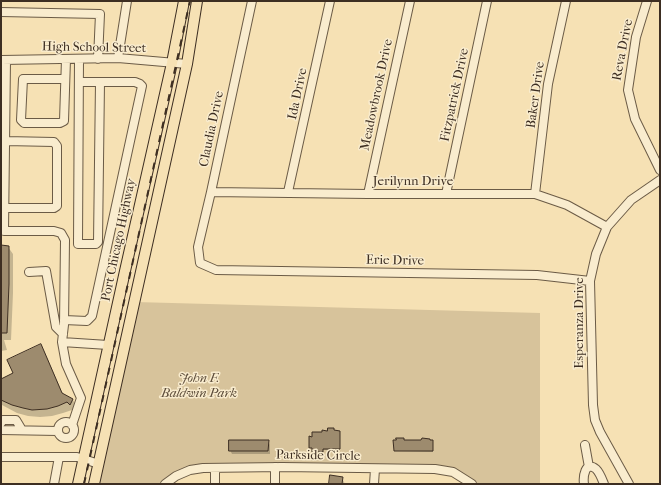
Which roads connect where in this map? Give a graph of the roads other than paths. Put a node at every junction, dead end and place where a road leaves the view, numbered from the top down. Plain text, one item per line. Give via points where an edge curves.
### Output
1 (127, 1) edge
2 (184, 1) edge
3 (197, 1) edge
4 (252, 1) edge
5 (330, 1) edge
6 (410, 1) edge
7 (488, 1) edge
8 (566, 1) edge
9 (647, 1) edge
10 (1, 12) edge
11 (118, 58) junction
12 (66, 59) junction
13 (79, 59) junction
14 (98, 59) junction
15 (4, 60) edge
16 (172, 63) junction
17 (187, 64) junction
18 (65, 79) junction
19 (80, 82) junction
20 (100, 82) junction
21 (3, 107) edge
22 (5, 141) junction
23 (660, 170) edge
24 (660, 180) edge
25 (211, 192) junction
26 (288, 192) junction
27 (368, 194) junction
28 (446, 194) junction
29 (535, 194) junction
30 (4, 208) junction
31 (607, 227) junction
32 (200, 263) joint
33 (29, 272) dead end
34 (590, 281) junction
35 (64, 320) junction
36 (62, 338) junction
37 (108, 345) junction
38 (123, 350) junction
39 (1, 423) edge
40 (72, 425) junction
41 (1, 430) edge
42 (22, 430) junction
43 (58, 432) junction
44 (585, 445) dead end
45 (1, 457) edge
46 (59, 457) junction
47 (84, 459) junction
48 (99, 464) junction
49 (275, 467) junction
50 (589, 467) junction
51 (214, 468) junction
52 (375, 469) junction
53 (54, 484) edge
54 (78, 484) edge
55 (94, 484) edge
56 (165, 484) edge
57 (215, 484) edge
58 (275, 484) edge
59 (374, 484) edge
60 (472, 484) edge
61 (584, 484) edge
62 (604, 484) edge
63 (628, 484) edge

1 - 11 street
2 - 16 main road, Port Chicago Highway
3 - 17 main road
4 - 25 street, Claudia Drive
5 - 26 street, Ida Drive
6 - 27 street, Meadowbrook Drive
7 - 28 street, Fitzpatrick Drive
8 - 29 street, Baker Drive via 548,84
9 - 23 street, Reva Drive via 636,37 628,90 635,119
10 - 14 street via 100,14
11 - 14 street, High School Street
11 - 16 street, High School Street
12 - 13 street, High School Street
12 - 15 street, High School Street
12 - 18 street
13 - 14 street, High School Street
13 - 19 street
15 - 21 street
16 - 17 street, High School Street
16 - 37 main road, Port Chicago Highway
17 - 38 main road
18 - 18 street via 64,121 24,123 21,120 23,79
19 - 20 street
19 - 20 street via 78,244 98,242
20 - 35 street via 135,82 142,86 92,316 87,320
21 - 22 street
22 - 30 street
22 - 30 street via 54,142 57,146 58,203 54,208
24 - 31 street, Esperanza Drive via 631,200
25 - 26 street, Jerilynn Drive
25 - 32 street, Claudia Drive via 198,247
26 - 27 street, Jerilynn Drive
27 - 28 street, Jerilynn Drive
28 - 29 street, Jerilynn Drive
29 - 31 street, Jerilynn Drive via 567,205
30 - 35 street via 4,231 54,231 61,233 65,240
31 - 34 street, Esperanza Drive via 596,254
32 - 34 street, Erie Drive via 216,270 537,275
33 - 36 street via 46,271 56,327
34 - 63 street, Esperanza Drive via 595,420
35 - 36 street
36 - 37 street
36 - 40 street via 66,364 81,398
37 - 38 main road
37 - 47 main road, Port Chicago Highway
38 - 48 main road
39 - 42 street via 3,420 16,420
40 - 43 street via 62,424
40 - 43 street via 73,432 70,437 63,437
41 - 42 street
42 - 43 street
44 - 50 street
45 - 46 street
46 - 47 street
46 - 53 street
47 - 48 street
47 - 54 main road, Port Chicago Highway
48 - 55 main road
49 - 51 street, Parkside Circle
49 - 52 street, Parkside Circle
49 - 58 street
50 - 61 street via 584,472
50 - 62 street via 597,470
51 - 56 street, Parkside Circle via 190,470
51 - 57 street
52 - 59 street
52 - 60 street, Parkside Circle via 435,469 453,472

